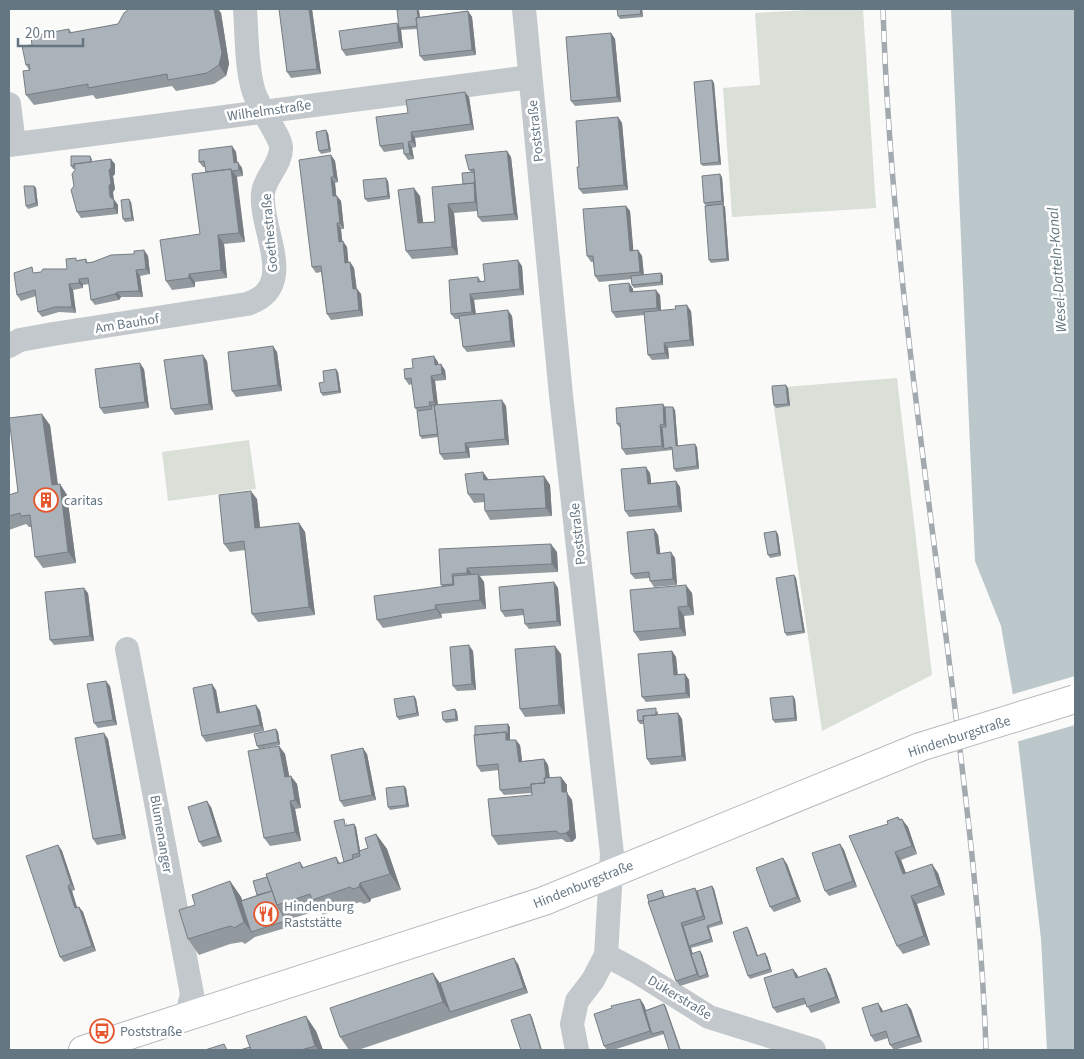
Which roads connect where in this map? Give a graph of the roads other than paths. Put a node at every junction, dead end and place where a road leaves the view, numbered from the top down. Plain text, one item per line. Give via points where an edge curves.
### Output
1 (245, 9) edge
2 (524, 9) edge
3 (530, 77) junction
4 (9, 104) edge
5 (261, 111) junction
6 (11, 145) edge
7 (247, 304) joint
8 (9, 346) edge
9 (127, 649) dead end
10 (1075, 699) edge
11 (611, 872) junction
12 (606, 955) junction
13 (186, 1019) junction
14 (84, 1050) edge
15 (577, 1050) edge
16 (814, 1050) edge

1 - 5 street, Goethestraße via 253,89
2 - 3 street, Poststraße
3 - 5 street, Wilhelmstraße
3 - 11 street, Poststraße via 561,395 611,844
4 - 6 street
5 - 6 street, Wilhelmstraße
5 - 7 street, Goethestraße via 281,145 280,157 263,194 275,267 271,286 261,300
7 - 8 street, Am Bauhof via 20,340
9 - 13 street, Blumenanger via 192,994
10 - 11 main road, Hindenburgstraße, bridge via 920,747
11 - 12 street, Poststraße
11 - 13 main road, Hindenburgstraße via 544,901
12 - 15 street, Poststraße via 577,1001 572,1024
12 - 16 street, Dükerstraße via 709,1017
13 - 14 main road, Hindenburgstraße

